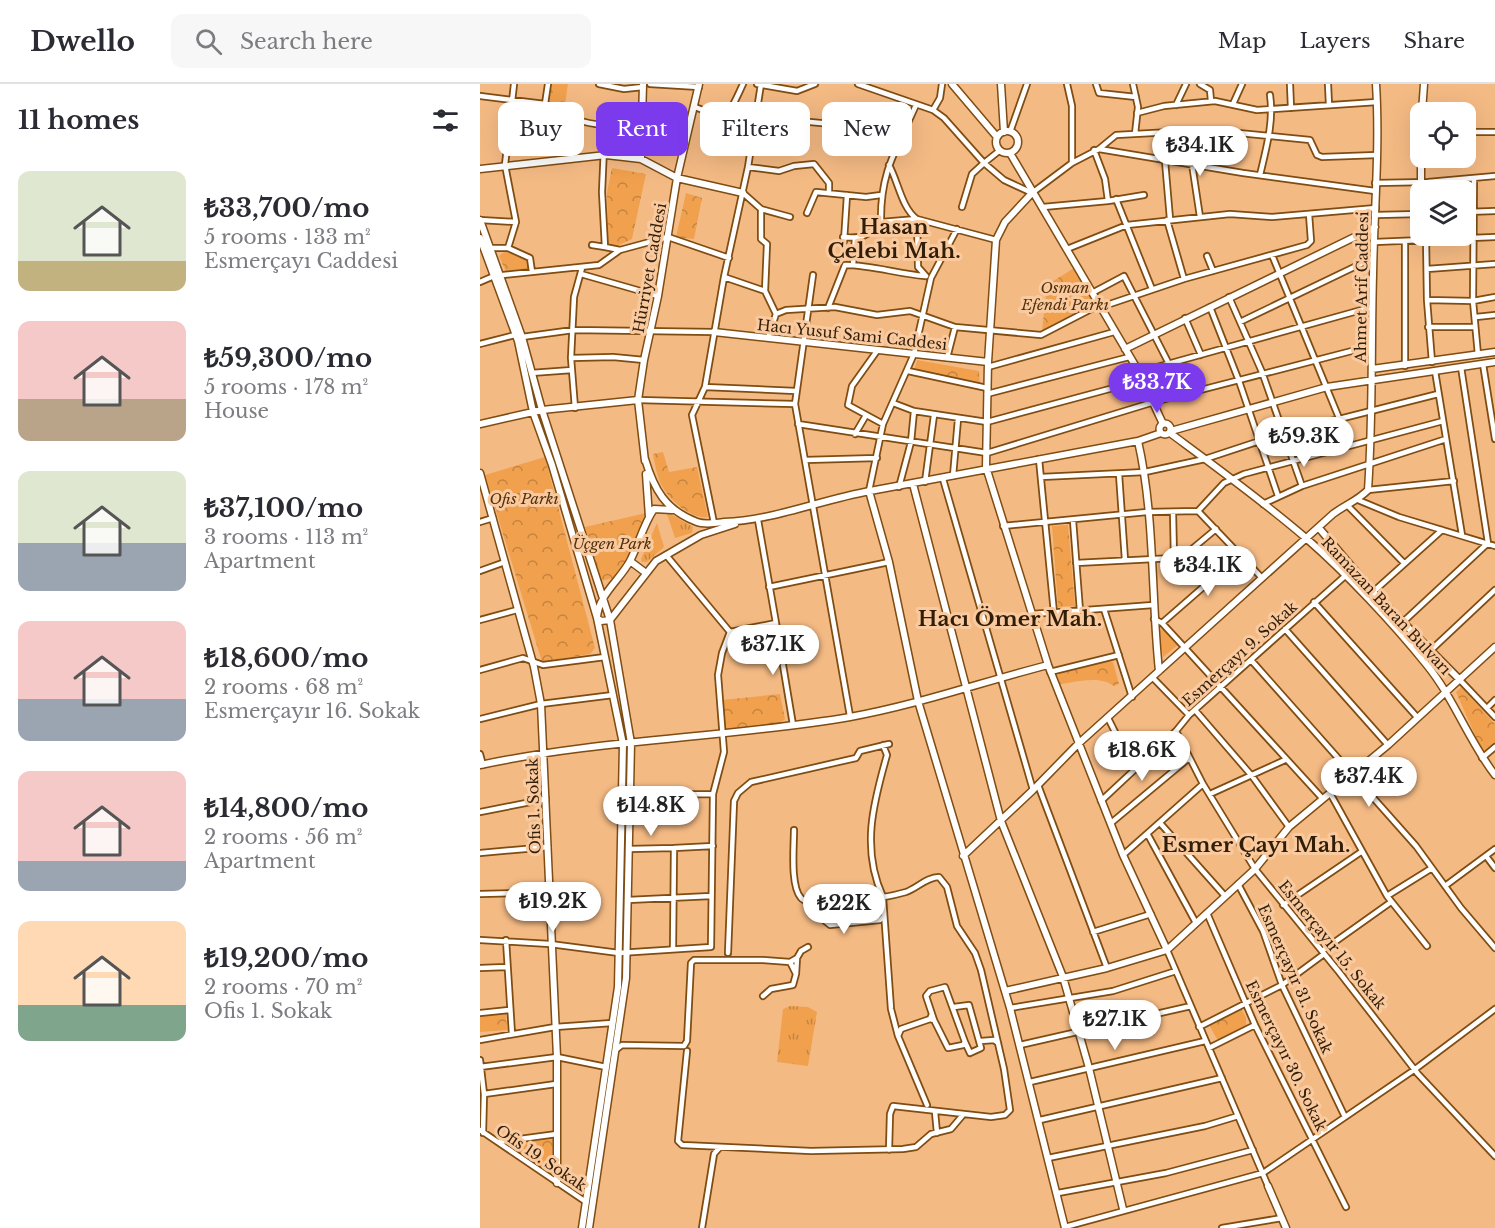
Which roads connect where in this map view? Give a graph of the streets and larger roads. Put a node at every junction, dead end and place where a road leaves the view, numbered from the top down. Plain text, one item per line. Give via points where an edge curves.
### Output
1 (514, 84) edge
2 (548, 84) edge
3 (599, 84) edge
4 (651, 84) edge
5 (743, 84) edge
6 (815, 84) edge
7 (858, 84) edge
8 (942, 84) edge
9 (952, 84) edge
10 (1001, 84) edge
11 (1027, 84) edge
12 (1067, 84) edge
13 (1096, 84) edge
14 (1133, 84) edge
15 (1185, 84) edge
16 (1200, 84) edge
17 (1242, 84) edge
18 (1290, 84) edge
19 (1328, 84) edge
20 (1376, 84) edge
21 (1424, 84) edge
22 (699, 85) edge
23 (760, 85) edge
24 (643, 86) edge
25 (1270, 95) dead end
26 (480, 96) edge
27 (1136, 97) junction
28 (512, 101) junction
29 (1211, 101) junction
30 (520, 102) edge
31 (545, 102) edge
32 (643, 102) edge
33 (734, 102) edge
34 (758, 102) edge
35 (1377, 102) junction
36 (1423, 102) edge
37 (1233, 104) junction
38 (916, 105) junction
39 (1176, 105) junction
40 (1329, 105) junction
41 (695, 106) junction
42 (700, 108) edge
43 (1272, 108) junction
44 (1291, 108) junction
45 (933, 111) junction
46 (912, 113) edge
47 (1137, 113) junction
48 (1007, 132) junction
49 (1476, 132) edge
50 (1495, 132) edge
51 (1135, 134) junction
52 (997, 137) junction
53 (1269, 137) junction
54 (1096, 149) junction
55 (999, 151) junction
56 (1010, 153) junction
57 (1377, 155) junction
58 (596, 156) edge
59 (606, 156) edge
60 (615, 156) edge
61 (641, 156) edge
62 (750, 156) edge
63 (892, 156) edge
64 (641, 159) junction
65 (1165, 161) junction
66 (984, 163) junction
67 (1072, 164) junction
68 (1192, 164) junction
69 (506, 165) junction
70 (889, 165) junction
71 (748, 167) junction
72 (480, 169) edge
73 (1260, 176) junction
74 (1495, 176) edge
75 (677, 178) junction
76 (1474, 178) joint
77 (1449, 180) edge
78 (1410, 182) edge
79 (1375, 183) junction
80 (1375, 191) junction
81 (830, 192) junction
82 (743, 193) junction
83 (1032, 193) junction
84 (847, 195) junction
85 (880, 195) junction
86 (1144, 195) dead end
87 (1116, 199) junction
88 (1108, 201) junction
89 (962, 207) dead end
90 (1043, 207) junction
91 (1376, 208) junction
92 (761, 209) junction
93 (1495, 211) edge
94 (1476, 212) edge
95 (807, 213) dead end
96 (1309, 214) junction
97 (1410, 214) edge
98 (1376, 215) junction
99 (1200, 216) junction
100 (790, 217) dead end
101 (916, 219) junction
102 (480, 220) edge
103 (1168, 220) junction
104 (516, 222) junction
105 (881, 222) junction
106 (1127, 225) junction
107 (1375, 227) junction
108 (957, 229) junction
109 (668, 237) junction
110 (1495, 237) edge
111 (480, 238) edge
112 (855, 238) junction
113 (1476, 239) edge
114 (996, 240) junction
115 (1375, 242) junction
116 (1406, 242) junction
117 (1410, 242) edge
118 (592, 245) dead end
119 (1426, 246) edge
120 (1475, 246) edge
121 (605, 247) junction
122 (490, 248) junction
123 (508, 248) junction
124 (1067, 249) junction
125 (620, 250) junction
126 (1272, 255) junction
127 (1207, 256) dead end
128 (729, 258) junction
129 (1373, 258) junction
130 (1495, 264) edge
131 (853, 265) junction
132 (1474, 266) junction
133 (1427, 269) junction
134 (581, 271) junction
135 (1213, 271) junction
136 (532, 272) junction
137 (1279, 273) junction
138 (813, 275) dead end
139 (498, 277) junction
140 (724, 277) junction
141 (928, 277) junction
142 (1184, 279) junction
143 (480, 282) edge
144 (1152, 290) junction
145 (765, 291) junction
146 (1092, 293) junction
147 (1135, 295) junction
148 (658, 296) junction
149 (1229, 297) junction
150 (1289, 297) junction
151 (1495, 297) edge
152 (1427, 300) junction
153 (1473, 301) junction
154 (1100, 306) junction
155 (1209, 306) junction
156 (1372, 307) junction
157 (828, 308) junction
158 (808, 310) junction
159 (776, 314) junction
160 (921, 315) junction
161 (1495, 315) edge
162 (1476, 317) junction
163 (1185, 318) junction
164 (1240, 322) junction
165 (955, 327) junction
166 (1301, 327) junction
167 (1428, 327) junction
168 (1475, 327) junction
169 (573, 330) junction
170 (990, 330) junction
171 (651, 332) junction
172 (714, 332) junction
173 (1114, 332) junction
174 (1155, 334) junction
175 (519, 336) junction
176 (768, 338) junction
177 (806, 341) junction
178 (1250, 343) junction
179 (480, 344) edge
180 (1371, 346) junction
181 (1125, 349) junction
182 (1226, 350) junction
183 (877, 351) junction
184 (1495, 352) edge
185 (914, 354) junction
186 (1202, 355) junction
187 (1478, 355) junction
188 (1129, 357) junction
189 (572, 358) junction
190 (947, 358) junction
191 (1316, 359) junction
192 (644, 360) junction
193 (1168, 362) junction
194 (1495, 362) edge
195 (1432, 363) junction
196 (988, 364) junction
197 (1483, 364) junction
198 (1405, 366) junction
199 (1461, 367) junction
200 (1372, 369) junction
201 (572, 370) junction
202 (908, 371) junction
203 (1435, 371) junction
204 (1139, 372) junction
205 (1262, 372) junction
206 (531, 373) junction
207 (1373, 379) junction
208 (1144, 380) junction
209 (1239, 381) junction
210 (705, 387) junction
211 (1327, 387) junction
212 (796, 391) junction
213 (987, 391) junction
214 (1438, 394) junction
215 (1495, 395) edge
216 (1487, 396) junction
217 (638, 400) junction
218 (700, 400) junction
219 (1154, 402) junction
220 (893, 403) junction
221 (795, 404) junction
222 (1274, 404) junction
223 (575, 408) junction
224 (542, 410) junction
225 (1370, 410) junction
226 (914, 411) junction
227 (1250, 411) junction
228 (533, 412) junction
229 (934, 414) junction
230 (866, 417) junction
231 (1339, 418) junction
232 (958, 419) junction
233 (1443, 421) junction
234 (1494, 421) edge
235 (987, 422) junction
236 (480, 424) edge
237 (798, 424) junction
238 (883, 424) junction
239 (1163, 424) junction
240 (1170, 432) junction
241 (1161, 433) junction
242 (1284, 433) junction
243 (855, 434) junction
244 (879, 438) junction
245 (1371, 439) junction
246 (1495, 439) edge
247 (1446, 440) junction
248 (1138, 441) junction
249 (911, 442) junction
250 (1260, 442) junction
251 (929, 444) junction
252 (954, 446) junction
253 (987, 453) junction
254 (877, 458) junction
255 (645, 459) junction
256 (1039, 459) junction
257 (1205, 459) junction
258 (805, 460) junction
259 (1294, 460) junction
260 (1369, 464) junction
261 (1269, 466) junction
262 (986, 467) junction
263 (1145, 472) junction
264 (480, 473) edge
265 (1119, 474) junction
266 (953, 476) junction
267 (1041, 477) junction
268 (943, 479) junction
269 (1231, 480) junction
270 (1454, 481) junction
271 (925, 482) junction
272 (913, 484) junction
273 (1302, 486) junction
274 (899, 487) junction
275 (1368, 490) junction
276 (869, 491) junction
277 (1278, 496) junction
278 (1358, 500) junction
279 (1263, 504) junction
280 (1346, 504) junction
281 (812, 506) junction
282 (675, 511) junction
283 (1198, 511) junction
284 (1147, 512) junction
285 (1173, 512) junction
286 (1123, 515) junction
287 (649, 517) junction
288 (493, 518) junction
289 (758, 520) junction
290 (1073, 520) junction
291 (480, 522) edge
292 (744, 522) junction
293 (699, 523) junction
294 (714, 523) junction
295 (1044, 523) junction
296 (1003, 526) junction
297 (1319, 528) junction
298 (1216, 529) junction
299 (1442, 531) junction
300 (701, 535) junction
301 (1462, 535) junction
302 (1307, 539) junction
303 (1488, 543) junction
304 (1495, 546) edge
305 (666, 555) junction
306 (1240, 555) junction
307 (1151, 558) junction
308 (1174, 558) junction
309 (1125, 560) junction
310 (630, 561) junction
311 (505, 562) junction
312 (889, 562) junction
313 (1076, 563) junction
314 (1404, 563) junction
315 (480, 571) edge
316 (646, 573) junction
317 (827, 576) junction
318 (1345, 576) junction
319 (1262, 578) junction
320 (769, 587) junction
321 (1495, 590) edge
322 (1373, 592) junction
323 (603, 598) junction
324 (1314, 602) junction
325 (1153, 605) junction
326 (1104, 609) junction
327 (517, 610) junction
328 (1080, 611) junction
329 (1032, 614) junction
330 (1054, 614) junction
331 (597, 618) junction
332 (1153, 619) junction
333 (480, 620) edge
334 (609, 620) junction
335 (1403, 622) junction
336 (776, 623) junction
337 (1162, 623) junction
338 (1285, 629) junction
339 (730, 632) junction
340 (1495, 647) edge
341 (1186, 649) junction
342 (1430, 651) junction
343 (1119, 655) junction
344 (605, 657) junction
345 (1251, 660) junction
346 (532, 661) junction
347 (1049, 669) junction
348 (480, 670) edge
349 (1159, 672) junction
350 (1000, 678) junction
351 (1153, 678) junction
352 (1459, 679) junction
353 (966, 688) junction
354 (1220, 688) junction
355 (1446, 690) junction
356 (613, 695) junction
357 (1132, 697) junction
358 (1495, 700) edge
359 (918, 701) junction
360 (541, 704) junction
361 (1487, 708) junction
362 (1196, 710) junction
363 (1189, 715) junction
364 (850, 716) junction
365 (1417, 717) junction
366 (1495, 717) edge
367 (1108, 718) junction
368 (480, 719) edge
369 (793, 725) junction
370 (1176, 731) junction
371 (723, 735) junction
372 (631, 743) junction
373 (623, 744) junction
374 (1078, 744) junction
375 (1388, 745) junction
376 (1495, 747) edge
377 (480, 754) edge
378 (544, 754) junction
379 (1189, 758) junction
380 (1482, 758) junction
381 (1285, 760) junction
382 (482, 765) edge
383 (1134, 770) junction
384 (1354, 774) junction
385 (1495, 775) edge
386 (1252, 776) junction
387 (1203, 784) junction
388 (1036, 788) junction
389 (1330, 793) junction
390 (713, 794) junction
391 (1210, 794) junction
392 (630, 795) junction
393 (1322, 798) junction
394 (546, 799) junction
395 (1101, 801) junction
396 (480, 812) edge
397 (1001, 821) junction
398 (1111, 823) junction
399 (1160, 823) junction
400 (1289, 827) junction
401 (794, 830) dead end
402 (1148, 835) junction
403 (712, 846) junction
404 (548, 847) junction
405 (674, 848) junction
406 (629, 849) junction
407 (1495, 849) edge
408 (1361, 852) junction
409 (480, 853) edge
410 (1124, 855) junction
411 (963, 856) junction
412 (1486, 856) junction
413 (1432, 868) junction
414 (1495, 868) edge
415 (1255, 869) junction
416 (1238, 884) junction
417 (1445, 886) junction
418 (549, 892) junction
419 (480, 894) edge
420 (711, 896) junction
421 (1225, 896) junction
422 (1387, 896) junction
423 (883, 897) junction
424 (674, 898) junction
425 (628, 900) junction
426 (1391, 902) junction
427 (820, 903) junction
428 (1283, 905) junction
429 (1207, 913) junction
430 (1151, 914) junction
431 (884, 915) junction
432 (880, 920) junction
433 (1196, 923) junction
434 (886, 927) junction
435 (1093, 932) junction
436 (480, 940) edge
437 (506, 940) junction
438 (550, 944) junction
439 (1494, 944) edge
440 (1427, 946) dead end
441 (808, 947) dead end
442 (673, 949) junction
443 (1167, 950) junction
444 (1323, 952) junction
445 (622, 953) junction
446 (728, 953) junction
447 (797, 958) junction
448 (724, 960) junction
449 (733, 960) junction
450 (790, 962) junction
451 (480, 968) edge
452 (506, 968) junction
453 (1107, 968) junction
454 (1176, 971) junction
455 (796, 974) junction
456 (1063, 977) junction
457 (1281, 985) junction
458 (1005, 991) junction
459 (763, 996) dead end
460 (1067, 998) junction
461 (1245, 1002) junction
462 (1191, 1006) junction
463 (954, 1007) junction
464 (1010, 1008) junction
465 (1495, 1009) edge
466 (509, 1010) junction
467 (480, 1012) edge
468 (932, 1018) junction
469 (612, 1023) junction
470 (1255, 1025) junction
471 (555, 1027) junction
472 (1199, 1027) junction
473 (898, 1028) junction
474 (1077, 1032) junction
475 (512, 1034) junction
476 (480, 1040) edge
477 (982, 1041) junction
478 (996, 1041) junction
479 (1205, 1041) junction
480 (964, 1043) junction
481 (1020, 1045) junction
482 (686, 1046) junction
483 (1209, 1048) junction
484 (617, 1049) junction
485 (557, 1057) junction
486 (480, 1060) edge
487 (480, 1067) edge
488 (606, 1067) junction
489 (1089, 1068) junction
490 (1414, 1070) junction
491 (1222, 1078) junction
492 (1030, 1082) junction
493 (556, 1084) junction
494 (484, 1094) junction
495 (927, 1105) junction
496 (1097, 1107) junction
497 (923, 1110) junction
498 (934, 1111) junction
499 (962, 1116) junction
500 (1238, 1116) junction
501 (1345, 1117) junction
502 (1040, 1120) junction
503 (482, 1132) edge
504 (937, 1133) junction
505 (557, 1134) junction
506 (1312, 1139) junction
507 (498, 1142) junction
508 (1107, 1146) junction
509 (712, 1147) junction
510 (720, 1147) junction
511 (889, 1150) junction
512 (1253, 1150) junction
513 (714, 1154) junction
514 (1495, 1156) edge
515 (1048, 1158) junction
516 (1263, 1173) junction
517 (557, 1183) junction
518 (1117, 1183) junction
519 (1268, 1186) joint
520 (1058, 1193) junction
521 (586, 1202) junction
522 (1346, 1207) dead end
523 (1123, 1209) junction
524 (1282, 1218) junction
525 (582, 1228) edge
526 (589, 1228) edge
527 (702, 1228) edge
528 (1065, 1228) edge
529 (1222, 1228) edge
530 (1286, 1228) edge

1 - 28 street
2 - 31 street
3 - 24 street via 624,89
4 - 22 street
5 - 33 street
6 - 23 street via 797,91
7 - 38 street
8 - 45 street
9 - 52 street
10 - 48 street
11 - 48 street
12 - 67 street via 1072,106
13 - 27 street via 1099,93
14 - 27 street
15 - 39 street
16 - 29 street via 1210,90
17 - 37 street
18 - 44 street
19 - 40 street
20 - 35 street, Ahmet Arif Caddesi
21 - 36 street
22 - 41 street, Hürriyet Caddesi
23 - 34 street
24 - 32 street
25 - 43 street
26 - 28 street
27 - 47 street
28 - 30 street
28 - 69 street
29 - 37 street
29 - 39 street
35 - 40 street
35 - 57 street, Ahmet Arif Caddesi
37 - 43 street via 1257,110
38 - 45 street
38 - 46 street
39 - 47 street
40 - 44 street
41 - 42 street
41 - 75 street, Hürriyet Caddesi
43 - 44 street
43 - 53 street
45 - 66 street
47 - 51 street
48 - 52 street
48 - 56 street via 1018,141
49 - 50 street
51 - 53 street via 1208,130
51 - 54 street via 1116,135
52 - 55 street
53 - 57 street via 1311,140 1318,156
53 - 73 street
54 - 65 street
54 - 67 street
54 - 88 street
55 - 56 street
55 - 66 street
56 - 83 street
57 - 79 street, Ahmet Arif Caddesi
58 - 69 street
59 - 121 street
60 - 64 street
61 - 64 street
62 - 71 street
63 - 70 street
64 - 75 street
65 - 68 street
65 - 103 street
66 - 83 street via 1004,180
66 - 89 street via 972,174
67 - 83 street
68 - 73 street
68 - 99 street
69 - 72 street
69 - 104 street
70 - 85 street
70 - 101 street via 908,213
71 - 81 street via 786,171 813,164 829,183
71 - 82 street
73 - 80 street
74 - 76 street
75 - 82 street
75 - 109 street, Hürriyet Caddesi
76 - 77 street
78 - 79 street
79 - 80 street, Ahmet Arif Caddesi
80 - 91 street, Ahmet Arif Caddesi
81 - 84 street
81 - 95 street via 816,192
82 - 92 street
82 - 128 street
83 - 90 street
83 - 114 street via 1005,222
84 - 85 street
84 - 112 street via 844,239
85 - 105 street
86 - 87 street
87 - 88 street
87 - 106 street
88 - 90 street
90 - 124 street
91 - 96 street
91 - 98 street, Ahmet Arif Caddesi
92 - 100 street
92 - 145 street via 761,239 767,244
93 - 94 street
96 - 99 street
96 - 126 street via 1311,241
97 - 98 street
98 - 107 street, Ahmet Arif Caddesi
99 - 103 street
101 - 105 street
101 - 108 street
101 - 141 street via 918,267
102 - 104 street
102 - 122 street
103 - 106 street
103 - 142 street
104 - 123 street
105 - 112 street via 868,236
106 - 124 street
106 - 144 street
107 - 115 street, Ahmet Arif Caddesi
107 - 137 street
108 - 114 street
108 - 141 street
109 - 125 street
109 - 128 street
109 - 148 street, Hürriyet Caddesi
110 - 113 street
111 - 139 street
112 - 131 street
114 - 170 street
115 - 116 street
115 - 129 street, Ahmet Arif Caddesi
116 - 117 street
116 - 198 street
118 - 121 street
119 - 133 street
120 - 132 street
121 - 125 street
122 - 123 street
122 - 139 street
123 - 136 street via 530,258
124 - 146 street
125 - 134 street via 599,265
126 - 135 street
126 - 137 street
127 - 135 street
128 - 140 street
129 - 150 street
129 - 156 street, Ahmet Arif Caddesi
130 - 132 street
131 - 141 street
131 - 157 street via 844,265
132 - 133 street
132 - 153 street
133 - 152 street
134 - 136 street
134 - 148 street
134 - 169 street via 574,297
135 - 142 street
136 - 139 street
137 - 149 street
137 - 150 street
138 - 158 street
139 - 143 street
139 - 175 street
140 - 145 street
140 - 172 street
141 - 160 street
142 - 144 street
144 - 147 street
145 - 159 street
146 - 147 street via 1124,276
146 - 154 street
147 - 154 street
147 - 174 street
148 - 171 street, Hürriyet Caddesi
149 - 155 street
149 - 164 street
150 - 164 street
150 - 166 street
151 - 153 street
152 - 153 street
152 - 167 street
153 - 162 street
154 - 170 street via 1041,334
154 - 173 street
155 - 163 street
155 - 182 street
156 - 166 street
156 - 180 street, Ahmet Arif Caddesi
157 - 158 street
157 - 160 street via 877,315 910,311
158 - 159 street
158 - 177 street
159 - 176 street
160 - 165 street
160 - 185 street
161 - 162 street
162 - 168 street
163 - 174 street
163 - 186 street
164 - 178 street
165 - 170 street
165 - 190 street
166 - 178 street
166 - 191 street
167 - 168 street
167 - 195 street
168 - 187 street
169 - 171 street
169 - 175 street
169 - 189 street
170 - 196 street
171 - 172 street
171 - 192 street, Hürriyet Caddesi
172 - 176 street, Hacı Yusuf Sami Caddesi
172 - 210 street
173 - 181 street
173 - 196 street
174 - 181 street
174 - 193 street
175 - 179 street
175 - 206 street
175 - 228 street
176 - 177 street, Hacı Yusuf Sami Caddesi
177 - 183 street, Hacı Yusuf Sami Caddesi
177 - 212 street
178 - 182 street
178 - 205 street
180 - 191 street
180 - 200 street, Ahmet Arif Caddesi
181 - 188 street
182 - 186 street
182 - 209 street
183 - 185 street, Hacı Yusuf Sami Caddesi
183 - 230 street via 852,386 848,405
184 - 187 street
185 - 190 street, Hacı Yusuf Sami Caddesi
185 - 202 street
186 - 193 street
187 - 195 street
188 - 204 street
188 - 213 street
189 - 192 street
189 - 201 street
190 - 196 street, Hacı Yusuf Sami Caddesi
191 - 205 street
191 - 211 street
192 - 217 street, Hürriyet Caddesi
193 - 204 street
194 - 197 street
195 - 198 street
196 - 213 street
197 - 199 street
197 - 216 street
198 - 200 street
199 - 203 street
199 - 303 street
200 - 207 street, Ahmet Arif Caddesi
201 - 206 street
201 - 223 street
202 - 213 street
202 - 220 street
203 - 207 street
203 - 214 street
204 - 208 street
205 - 209 street
205 - 222 street
206 - 224 street
207 - 211 street
207 - 225 street, Ahmet Arif Caddesi
208 - 219 street
208 - 235 street
209 - 219 street
209 - 227 street
210 - 212 street
210 - 218 street
211 - 222 street
211 - 231 street
212 - 221 street
213 - 235 street
214 - 225 street
214 - 233 street
215 - 216 street
216 - 234 street
217 - 218 street
217 - 223 street
217 - 255 street, Hürriyet Caddesi
218 - 221 street
218 - 294 street via 692,415
219 - 239 street
219 - 253 street
220 - 226 street
220 - 238 street
221 - 237 street
222 - 227 street
222 - 242 street
223 - 224 street
224 - 228 street
224 - 323 street
225 - 231 street
225 - 245 street, Ahmet Arif Caddesi
226 - 229 street
226 - 249 street
227 - 240 street
227 - 250 street
228 - 236 street
228 - 331 street
229 - 232 street
229 - 251 street
230 - 238 street
230 - 243 street
231 - 242 street
232 - 235 street
232 - 252 street
233 - 245 street
233 - 247 street
234 - 246 street
235 - 253 street
237 - 243 street
237 - 258 street
238 - 244 street
239 - 240 street, Ramazan Baran Bulvarı via 1170,426
239 - 241 street
240 - 241 street
240 - 257 street, Ramazan Baran Bulvarı
241 - 248 street
242 - 250 street
242 - 259 street
243 - 244 street
244 - 249 street
244 - 254 street
245 - 259 street
245 - 260 street, Ahmet Arif Caddesi
247 - 260 street
247 - 270 street
248 - 256 street
248 - 263 street
249 - 251 street
249 - 274 street
250 - 257 street
250 - 261 street
251 - 252 street
251 - 271 street
252 - 253 street
252 - 266 street
253 - 262 street
254 - 258 street
254 - 276 street
255 - 282 street via 661,500
255 - 287 street
256 - 262 street
256 - 267 street
257 - 263 street
257 - 269 street, Ramazan Baran Bulvarı
258 - 281 street
259 - 261 street
259 - 273 street
260 - 273 street
260 - 275 street, Ahmet Arif Caddesi
261 - 269 street
261 - 277 street
262 - 266 street
262 - 296 street
263 - 265 street
263 - 284 street
264 - 288 street, Ofis 1. Sokak
265 - 267 street
265 - 286 street
266 - 268 street
267 - 295 street
268 - 271 street
268 - 350 street
269 - 279 street, Ramazan Baran Bulvarı
269 - 283 street
270 - 275 street
270 - 301 street
271 - 272 street
272 - 274 street
272 - 353 street
273 - 277 street
274 - 276 street
275 - 278 street
276 - 281 street
276 - 312 street
277 - 279 street
278 - 280 street
278 - 299 street
279 - 302 street, Ramazan Baran Bulvarı
280 - 297 street
280 - 314 street
281 - 289 street
281 - 317 street
282 - 287 street via 654,509
282 - 293 street
283 - 285 street
283 - 298 street
284 - 285 street
284 - 286 street
284 - 307 street
285 - 308 street
286 - 290 street
286 - 309 street
287 - 310 street
288 - 291 street
288 - 311 street, Ofis 1. Sokak
289 - 292 street
289 - 320 street
290 - 295 street
290 - 313 street
292 - 294 street
292 - 300 street
293 - 294 street
293 - 300 street
295 - 296 street
295 - 330 street
296 - 329 street
297 - 302 street
297 - 322 street, Ramazan Baran Bulvarı
298 - 306 street
298 - 308 street via 1186,554
299 - 301 street
299 - 314 street
300 - 305 street
301 - 303 street
302 - 318 street, Ramazan Baran Bulvarı
302 - 319 street
303 - 304 street
303 - 335 street
305 - 316 street
305 - 339 street
306 - 319 street
306 - 337 street
307 - 308 street
307 - 309 street
307 - 325 street
309 - 313 street
310 - 316 street
310 - 323 street
311 - 315 street
311 - 327 street, Ofis 1. Sokak
312 - 317 street
312 - 359 street
313 - 328 street
314 - 322 street
316 - 334 street
317 - 320 street
317 - 364 street
318 - 324 street, Esmerçayı 9. Sokak
318 - 355 street, Ramazan Baran Bulvarı
319 - 341 street
320 - 336 street
321 - 342 street
322 - 335 street, Ramazan Baran Bulvarı
323 - 331 street
323 - 334 street
324 - 338 street, Esmerçayı 9. Sokak
324 - 365 street
325 - 326 street
325 - 332 street
326 - 328 street
326 - 343 street
327 - 333 street
327 - 346 street, Ofis 1. Sokak
328 - 330 street
329 - 330 street
329 - 347 street
331 - 334 street
331 - 344 street
332 - 337 street
332 - 349 street
334 - 372 street
335 - 342 street, Ramazan Baran Bulvarı
336 - 339 street
336 - 369 street
337 - 341 street
338 - 345 street, Esmerçayı 9. Sokak
338 - 375 street
339 - 371 street via 717,675
340 - 352 street
341 - 349 street
341 - 354 street
342 - 352 street, Ramazan Baran Bulvarı
343 - 347 street
343 - 357 street
344 - 346 street via 543,665
344 - 356 street
345 - 354 street, Esmerçayı 9. Sokak
345 - 384 street
346 - 348 street via 522,658
346 - 360 street, Ofis 1. Sokak
347 - 350 street
347 - 374 street
349 - 351 street
350 - 353 street
350 - 388 street
351 - 357 street
351 - 363 street
352 - 355 street
352 - 361 street
353 - 359 street
353 - 397 street
354 - 362 street, Esmerçayı 9. Sokak
354 - 381 street
355 - 365 street
355 - 380 street, Ramazan Baran Bulvarı
356 - 360 street
356 - 373 street
357 - 367 street
358 - 361 street
359 - 364 street
359 - 411 street
360 - 368 street
360 - 378 street, Ofis 1. Sokak
361 - 366 street
362 - 363 street, Esmerçayı 9. Sokak
362 - 386 street
363 - 370 street, Esmerçayı 9. Sokak
364 - 369 street
365 - 375 street
367 - 374 street
367 - 383 street
369 - 371 street
370 - 379 street, Esmerçayır 15. Sokak
370 - 383 street, Esmerçayı 9. Sokak
371 - 372 street
371 - 390 street via 724,752
372 - 373 street
372 - 392 street
373 - 378 street
373 - 445 street
374 - 388 street
374 - 395 street
375 - 384 street
376 - 380 street
377 - 382 street
378 - 382 street
378 - 394 street, Ofis 1. Sokak
379 - 387 street, Esmerçayır 15. Sokak
379 - 398 street
380 - 385 street, Ramazan Baran Bulvarı
381 - 386 street
381 - 393 street
383 - 395 street, Esmerçayı 9. Sokak
384 - 389 street
384 - 413 street
386 - 391 street
386 - 400 street
387 - 391 street, Esmerçayır 15. Sokak
387 - 399 street
388 - 397 street
388 - 435 street
389 - 393 street
389 - 408 street
390 - 392 street
390 - 403 street
391 - 415 street, Esmerçayır 15. Sokak
392 - 406 street
393 - 400 street
394 - 396 street
394 - 404 street, Ofis 1. Sokak
395 - 398 street
397 - 411 street
397 - 456 street
398 - 410 street
399 - 402 street
399 - 421 street
400 - 415 street
401 - 427 street via 796,888 801,899
402 - 410 street
402 - 433 street
403 - 405 street
403 - 420 street
404 - 409 street
404 - 418 street, Ofis 1. Sokak
405 - 406 street
405 - 424 street
406 - 425 street
407 - 412 street
408 - 422 street
408 - 428 street
410 - 430 street
411 - 458 street
412 - 414 street
412 - 417 street
413 - 417 street
413 - 422 street
415 - 416 street
415 - 428 street, Esmerçayır 15. Sokak
416 - 421 street
416 - 457 street, Esmerçayır 31. Sokak via 1263,931
417 - 439 street
418 - 419 street
418 - 438 street, Ofis 1. Sokak
420 - 424 street
420 - 442 street via 711,947
421 - 429 street
422 - 426 street
423 - 427 street
423 - 431 street
423 - 446 street via 876,883 869,830 886,745 860,751 856,758 751,782 734,801
423 - 478 street via 909,891 932,877 944,880 957,926 978,962
424 - 425 street
424 - 442 street
425 - 445 street
426 - 440 street
426 - 444 street
427 - 432 street via 830,925
428 - 444 street, Esmerçayır 15. Sokak
429 - 433 street
429 - 461 street, Esmerçayır 30. Sokak
430 - 435 street
430 - 443 street
431 - 432 street
431 - 434 street
432 - 434 street
433 - 443 street
434 - 473 street via 891,1009
435 - 453 street
436 - 437 street
437 - 438 street
437 - 452 street
438 - 445 street
438 - 471 street, Ofis 1. Sokak
441 - 447 street
442 - 445 street
443 - 453 street
443 - 454 street
444 - 457 street
444 - 490 street, Esmerçayır 15. Sokak
445 - 469 street
445 - 484 street via 626,978
446 - 448 street
446 - 449 street
447 - 450 street
447 - 455 street
448 - 449 street
448 - 482 street via 691,963
449 - 450 street
450 - 455 street
451 - 452 street
452 - 466 street
453 - 456 street
454 - 460 street via 1113,991
454 - 462 street
455 - 459 street via 793,986 771,989
456 - 458 street
456 - 460 street
457 - 461 street
457 - 501 street, Esmerçayır 31. Sokak
458 - 464 street
460 - 464 street
460 - 474 street
461 - 470 street, Esmerçayır 30. Sokak
461 - 472 street
462 - 472 street
462 - 474 street
463 - 468 street via 945,987 930,991 926,996
463 - 477 street via 969,1005
463 - 480 street
464 - 481 street
465 - 490 street
466 - 467 street
466 - 475 street
468 - 473 street
468 - 480 street via 948,1048
469 - 471 street
469 - 488 street
470 - 483 street
470 - 506 street, Esmerçayır 30. Sokak
471 - 475 street
471 - 485 street, Ofis 1. Sokak
472 - 479 street
473 - 495 street
474 - 481 street
474 - 489 street
475 - 476 street
477 - 478 street
477 - 480 street via 970,1053
478 - 499 street via 1010,1110 991,1117
479 - 483 street
479 - 489 street
481 - 492 street
482 - 484 street via 622,1045
482 - 509 street via 678,1141 682,1145
483 - 491 street
484 - 526 street
485 - 487 street
485 - 488 street
485 - 493 street, Ofis 1. Sokak
486 - 487 street
487 - 494 street
488 - 521 street
489 - 492 street
489 - 496 street
490 - 501 street
490 - 514 street, Esmerçayır 15. Sokak
491 - 496 street
491 - 500 street
492 - 502 street
493 - 494 street
493 - 505 street, Ofis 1. Sokak
494 - 503 street
495 - 497 street
495 - 498 street
496 - 502 street
496 - 508 street
497 - 498 street
497 - 511 street via 893,1106
498 - 499 street
498 - 504 street
499 - 504 street via 951,1129
500 - 508 street
500 - 512 street
501 - 506 street
502 - 515 street
503 - 507 street, Ofis 19. Sokak
504 - 511 street via 916,1147
505 - 507 street
505 - 517 street, Ofis 1. Sokak
506 - 516 street
506 - 522 street, Esmerçayır 30. Sokak
507 - 517 street, Ofis 19. Sokak
508 - 515 street
508 - 518 street
509 - 510 street
509 - 513 street
510 - 511 street
510 - 513 street
512 - 516 street
512 - 518 street
513 - 527 street
515 - 520 street
516 - 519 street
516 - 523 street
517 - 521 street, Ofis 19. Sokak
518 - 520 street
518 - 523 street
519 - 524 street
520 - 528 street
521 - 525 street
523 - 528 street
524 - 529 street
524 - 530 street

